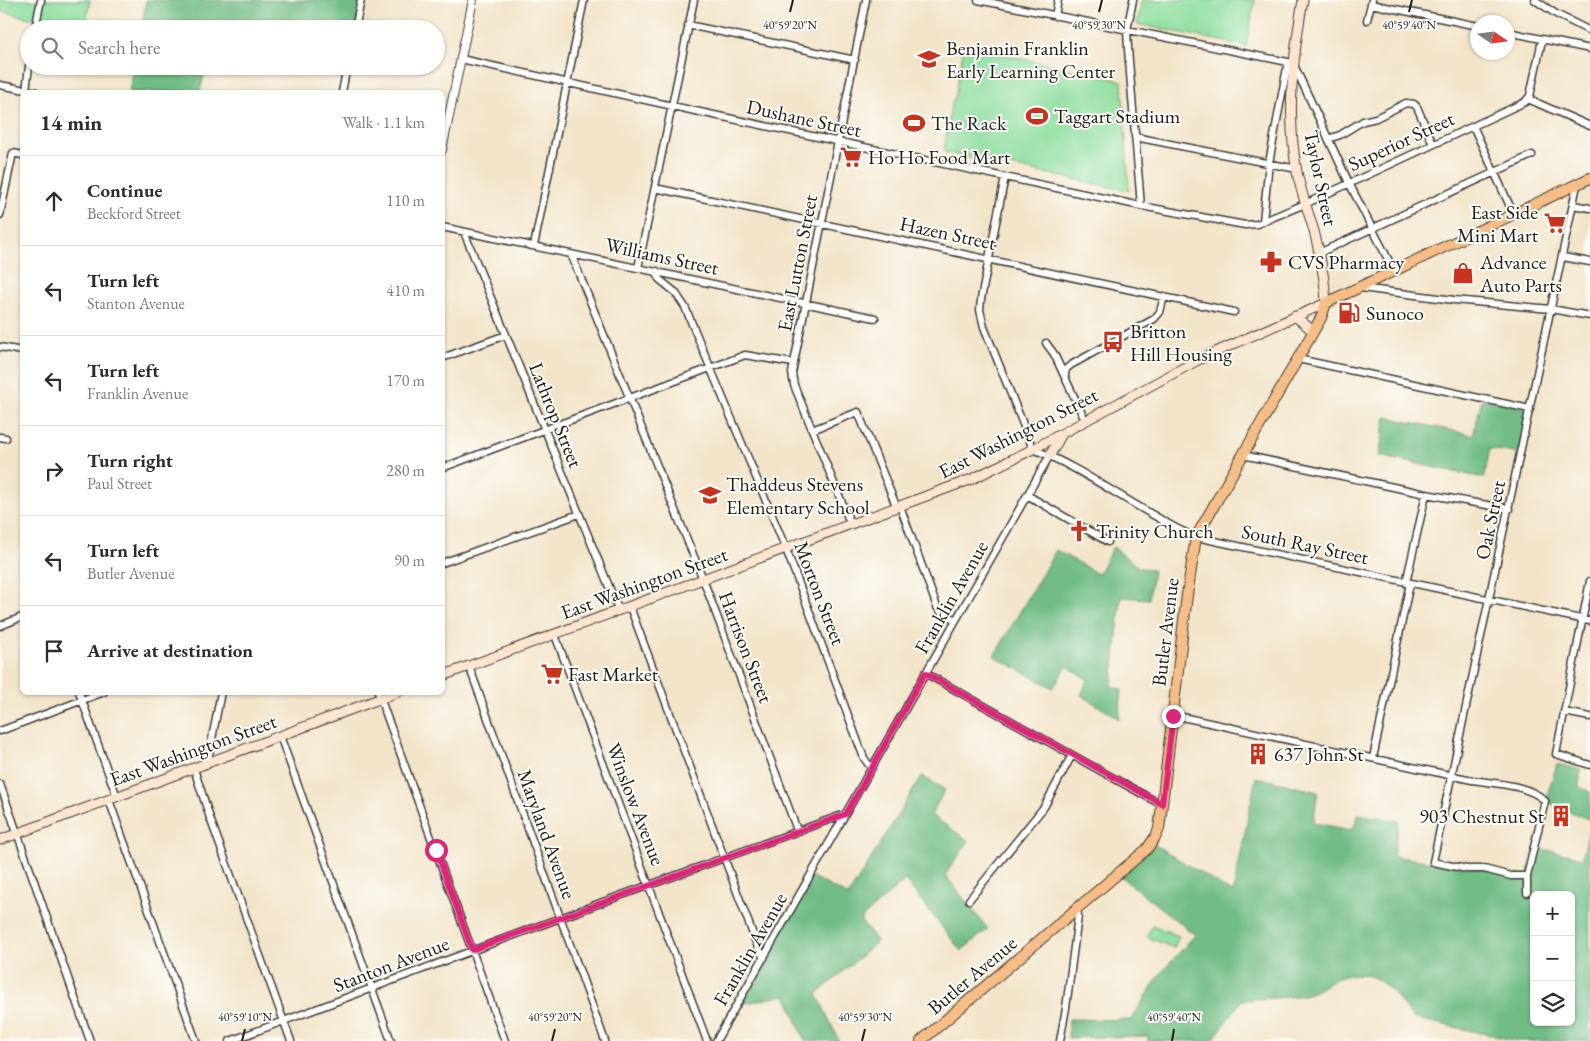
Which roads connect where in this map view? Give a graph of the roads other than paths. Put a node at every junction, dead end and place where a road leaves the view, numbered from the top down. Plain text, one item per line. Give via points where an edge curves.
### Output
1 (41, 0) edge
2 (361, 0) edge
3 (473, 0) edge
4 (584, 0) edge
5 (694, 0) edge
6 (866, 0) edge
7 (978, 0) edge
8 (1058, 0) edge
9 (1133, 0) edge
10 (1303, 0) edge
11 (1535, 0) edge
12 (1372, 2) edge
13 (1055, 16) junction
14 (37, 20) edge
15 (357, 20) edge
16 (1367, 20) dead end
17 (1470, 24) edge
18 (688, 25) junction
19 (1127, 30) junction
20 (1590, 31) edge
21 (1515, 34) edge
22 (1542, 40) junction
23 (1590, 49) edge
24 (461, 59) junction
25 (855, 60) junction
26 (1290, 62) junction
27 (28, 75) edge
28 (345, 75) edge
29 (567, 83) junction
30 (0, 86) edge
31 (26, 90) joint
32 (342, 90) edge
33 (1528, 99) junction
34 (672, 106) junction
35 (1473, 126) junction
36 (1590, 126) edge
37 (445, 136) edge
38 (1135, 137) junction
39 (1328, 140) junction
40 (838, 142) junction
41 (1433, 144) junction
42 (20, 155) edge
43 (1532, 155) dead end
44 (1270, 163) junction
45 (1297, 169) junction
46 (1495, 171) junction
47 (1005, 177) junction
48 (1590, 178) edge
49 (1349, 183) junction
50 (1577, 185) junction
51 (655, 188) junction
52 (1305, 204) junction
53 (1573, 205) junction
54 (1141, 206) junction
55 (1590, 208) edge
56 (0, 215) edge
57 (1514, 215) junction
58 (1263, 222) junction
59 (821, 223) junction
60 (445, 228) edge
61 (1372, 228) junction
62 (464, 232) junction
63 (534, 246) junction
64 (571, 254) junction
65 (1319, 254) junction
66 (1563, 257) junction
67 (988, 258) junction
68 (1590, 262) edge
69 (638, 268) junction
70 (656, 271) junction
71 (1394, 271) junction
72 (1358, 288) junction
73 (1164, 296) junction
74 (805, 302) junction
75 (1326, 303) junction
76 (1551, 309) junction
77 (1234, 312) dead end
78 (1295, 316) junction
79 (1590, 316) edge
80 (875, 318) dead end
81 (1313, 331) junction
82 (506, 335) junction
83 (1046, 342) dead end
84 (0, 347) edge
85 (20, 351) edge
86 (445, 357) edge
87 (1298, 359) junction
88 (793, 363) junction
89 (711, 368) junction
90 (1065, 375) junction
91 (629, 399) junction
92 (1530, 409) junction
93 (1085, 420) junction
94 (546, 430) junction
95 (812, 430) junction
96 (1063, 432) junction
97 (1033, 448) junction
98 (1050, 455) junction
99 (1243, 455) junction
100 (445, 467) edge
101 (1426, 494) junction
102 (1027, 495) junction
103 (899, 507) junction
104 (1509, 509) junction
105 (579, 514) junction
106 (851, 525) junction
107 (1196, 537) junction
108 (1108, 542) dead end
109 (786, 549) junction
110 (445, 562) edge
111 (703, 579) junction
112 (1590, 581) edge
113 (1408, 583) junction
114 (1489, 600) junction
115 (630, 606) junction
116 (618, 611) junction
117 (20, 618) edge
118 (956, 620) junction
119 (1582, 620) junction
120 (1590, 621) edge
121 (0, 626) edge
122 (555, 635) junction
123 (470, 666) junction
124 (925, 673) junction
125 (445, 675) edge
126 (80, 695) edge
127 (96, 695) edge
128 (220, 695) edge
129 (380, 696) edge
130 (82, 700) junction
131 (1564, 712) junction
132 (1173, 716) junction
133 (1590, 717) edge
134 (0, 731) edge
135 (280, 736) junction
136 (1072, 755) junction
137 (1373, 758) junction
138 (207, 765) junction
139 (1590, 765) edge
140 (871, 768) junction
141 (194, 769) junction
142 (1452, 775) junction
143 (0, 784) edge
144 (113, 799) junction
145 (1162, 804) junction
146 (846, 814) junction
147 (797, 830) junction
148 (18, 833) junction
149 (0, 840) edge
150 (724, 858) junction
151 (1527, 876) junction
152 (649, 885) junction
153 (1527, 893) dead end
154 (969, 900) dead end
155 (1077, 908) junction
156 (561, 918) junction
157 (472, 950) junction
158 (764, 958) junction
159 (372, 989) junction
160 (284, 1021) junction
161 (927, 1039) edge
162 (90, 1041) edge
163 (196, 1041) edge
164 (230, 1041) edge
165 (291, 1041) edge
166 (391, 1041) edge
167 (505, 1041) edge
168 (605, 1041) edge
169 (707, 1041) edge
170 (716, 1041) edge
171 (1060, 1041) edge

1 - 14 street
2 - 15 street
3 - 24 street
4 - 29 street
5 - 18 street
6 - 25 street, East Lutton Street
7 - 13 street
8 - 13 street
9 - 19 street
10 - 26 main road, Taylor Street
11 - 20 street
12 - 16 street
12 - 17 street
13 - 19 street
18 - 25 street
18 - 34 street
19 - 26 street
19 - 38 street
21 - 22 street
22 - 23 street
22 - 33 street
24 - 29 street, Dushane Street
24 - 37 street
25 - 40 street, East Lutton Street
26 - 39 street
26 - 44 street, Taylor Street
26 - 45 main road, Taylor Street
27 - 31 street
28 - 32 street
29 - 34 street, Dushane Street
29 - 63 street
30 - 31 street
33 - 35 street, Superior Street
33 - 36 street
34 - 40 street, Dushane Street
34 - 51 street
35 - 41 street, Superior Street
35 - 46 street
38 - 44 street
38 - 54 street
39 - 41 street via 1362,121 1410,102 1417,107
39 - 49 street
40 - 47 street, Dushane Street
40 - 59 street, East Lutton Street
41 - 49 street, Superior Street
42 - 56 street via 13,153
43 - 46 street
44 - 45 street
44 - 58 street, Taylor Street
45 - 52 main road, Taylor Street
46 - 57 street
46 - 61 street
47 - 54 street, Dushane Street
47 - 67 street
48 - 50 main road, East Washington Street
49 - 52 street, Superior Street
49 - 61 street
50 - 53 street, Oak Street
50 - 57 main road, East Washington Street
51 - 59 street, Hazen Street
51 - 69 street
52 - 58 street, Superior Street
52 - 65 main road, Taylor Street
53 - 55 street
53 - 66 street, Oak Street
54 - 58 street, Superior Street via 1245,225
57 - 71 main road, East Washington Street
59 - 67 street, Hazen Street
59 - 74 street, East Lutton Street
60 - 62 street, Williams Street
61 - 65 street
61 - 71 street
62 - 63 street, Williams Street
62 - 82 street, Lathrop Street
63 - 64 street, Williams Street
64 - 69 street, Williams Street
64 - 91 street, Harrison Street
65 - 75 main road, Taylor Street
66 - 68 street
66 - 76 street, Oak Street
67 - 73 street, Hazen Street
67 - 97 street via 981,317
69 - 70 street, Williams Street
70 - 74 street, Williams Street
70 - 89 street, Morton Street via 659,279 675,292 685,307
71 - 72 main road, East Washington Street
72 - 75 main road, East Washington Street
72 - 76 street
73 - 77 street, Hazen Street
73 - 90 street via 1160,312 1154,319 1071,365
74 - 80 street, Williams Street
74 - 88 street, East Lutton Street
75 - 78 main road, East Washington Street
75 - 81 main road, Butler Avenue
76 - 79 street
76 - 92 street, Oak Street
78 - 81 main road
78 - 93 main road, East Washington Street via 1200,359
81 - 87 main road, Butler Avenue
82 - 86 street
82 - 94 street, Lathrop Street
83 - 90 street
84 - 85 street
87 - 92 street
87 - 99 main road, Butler Avenue
88 - 89 street via 745,355
88 - 95 street, East Lutton Street via 793,380
89 - 91 street
89 - 109 street, Morton Street
90 - 93 street
91 - 94 street
91 - 111 street, Harrison Street
92 - 104 street, Oak Street
93 - 96 main road, East Washington Street
94 - 100 street
94 - 105 street, Lathrop Street
95 - 103 street via 858,412
95 - 106 street, East Lutton Street
96 - 97 main road, East Washington Street
96 - 98 main road
97 - 98 street, South Ray Street
97 - 103 main road, East Washington Street via 972,479
98 - 102 street, Franklin Avenue
98 - 107 street, South Ray Street
99 - 101 street
99 - 107 main road, Butler Avenue
101 - 104 street
101 - 113 street
102 - 108 street
102 - 118 street, Franklin Avenue
103 - 106 main road, East Washington Street
103 - 118 street via 937,607
104 - 114 street, Oak Street
105 - 110 street
105 - 116 street, Lathrop Street
106 - 109 main road, East Washington Street
107 - 113 street, South Ray Street
107 - 132 main road, Butler Avenue
109 - 111 main road, East Washington Street
109 - 140 street, Morton Street via 864,758
111 - 115 main road, East Washington Street
111 - 147 street, Harrison Street
112 - 119 street
113 - 114 street, South Ray Street
113 - 137 street
114 - 119 street, South Ray Street
114 - 142 street, Oak Street
115 - 116 main road, East Washington Street
115 - 150 street
116 - 122 main road, East Washington Street
117 - 121 street
118 - 124 street, Franklin Avenue
119 - 120 street, South Ray Street
119 - 131 street
122 - 123 main road, East Washington Street
122 - 152 street, Winslow Avenue
123 - 125 main road, East Washington Street
123 - 156 street, Maryland Avenue
124 - 136 street
124 - 140 street, Franklin Avenue
126 - 130 street
127 - 130 street
128 - 138 street
129 - 135 main road, East Washington Street
129 - 157 street
130 - 134 street
130 - 144 street
131 - 133 street
131 - 139 street via 1556,754
132 - 137 street
132 - 145 main road, Butler Avenue
135 - 138 main road, East Washington Street
135 - 159 street
136 - 145 street
136 - 154 street via 1049,800
137 - 142 street
138 - 141 main road, East Washington Street
140 - 146 street, Franklin Avenue
141 - 144 main road, East Washington Street
141 - 160 street
142 - 151 street via 1523,790 1545,801
142 - 151 street, Oak Street via 1433,862
143 - 148 street
144 - 148 main road, East Washington Street
144 - 163 street
145 - 155 main road, Butler Avenue via 1159,829 1152,843
146 - 147 street, Stanton Avenue
146 - 158 street, Franklin Avenue
147 - 150 street, Stanton Avenue
148 - 149 main road, East Washington Street
148 - 162 street
150 - 152 street, Stanton Avenue
150 - 158 street
151 - 153 street
152 - 156 street, Stanton Avenue
152 - 169 street, Winslow Avenue
155 - 161 main road, Butler Avenue
155 - 171 street
156 - 157 street, Stanton Avenue
156 - 168 street, Maryland Avenue
157 - 159 street, Stanton Avenue
157 - 167 street
158 - 170 street, Franklin Avenue
159 - 160 street, Stanton Avenue
159 - 166 street
160 - 164 street, Stanton Avenue
160 - 165 street

